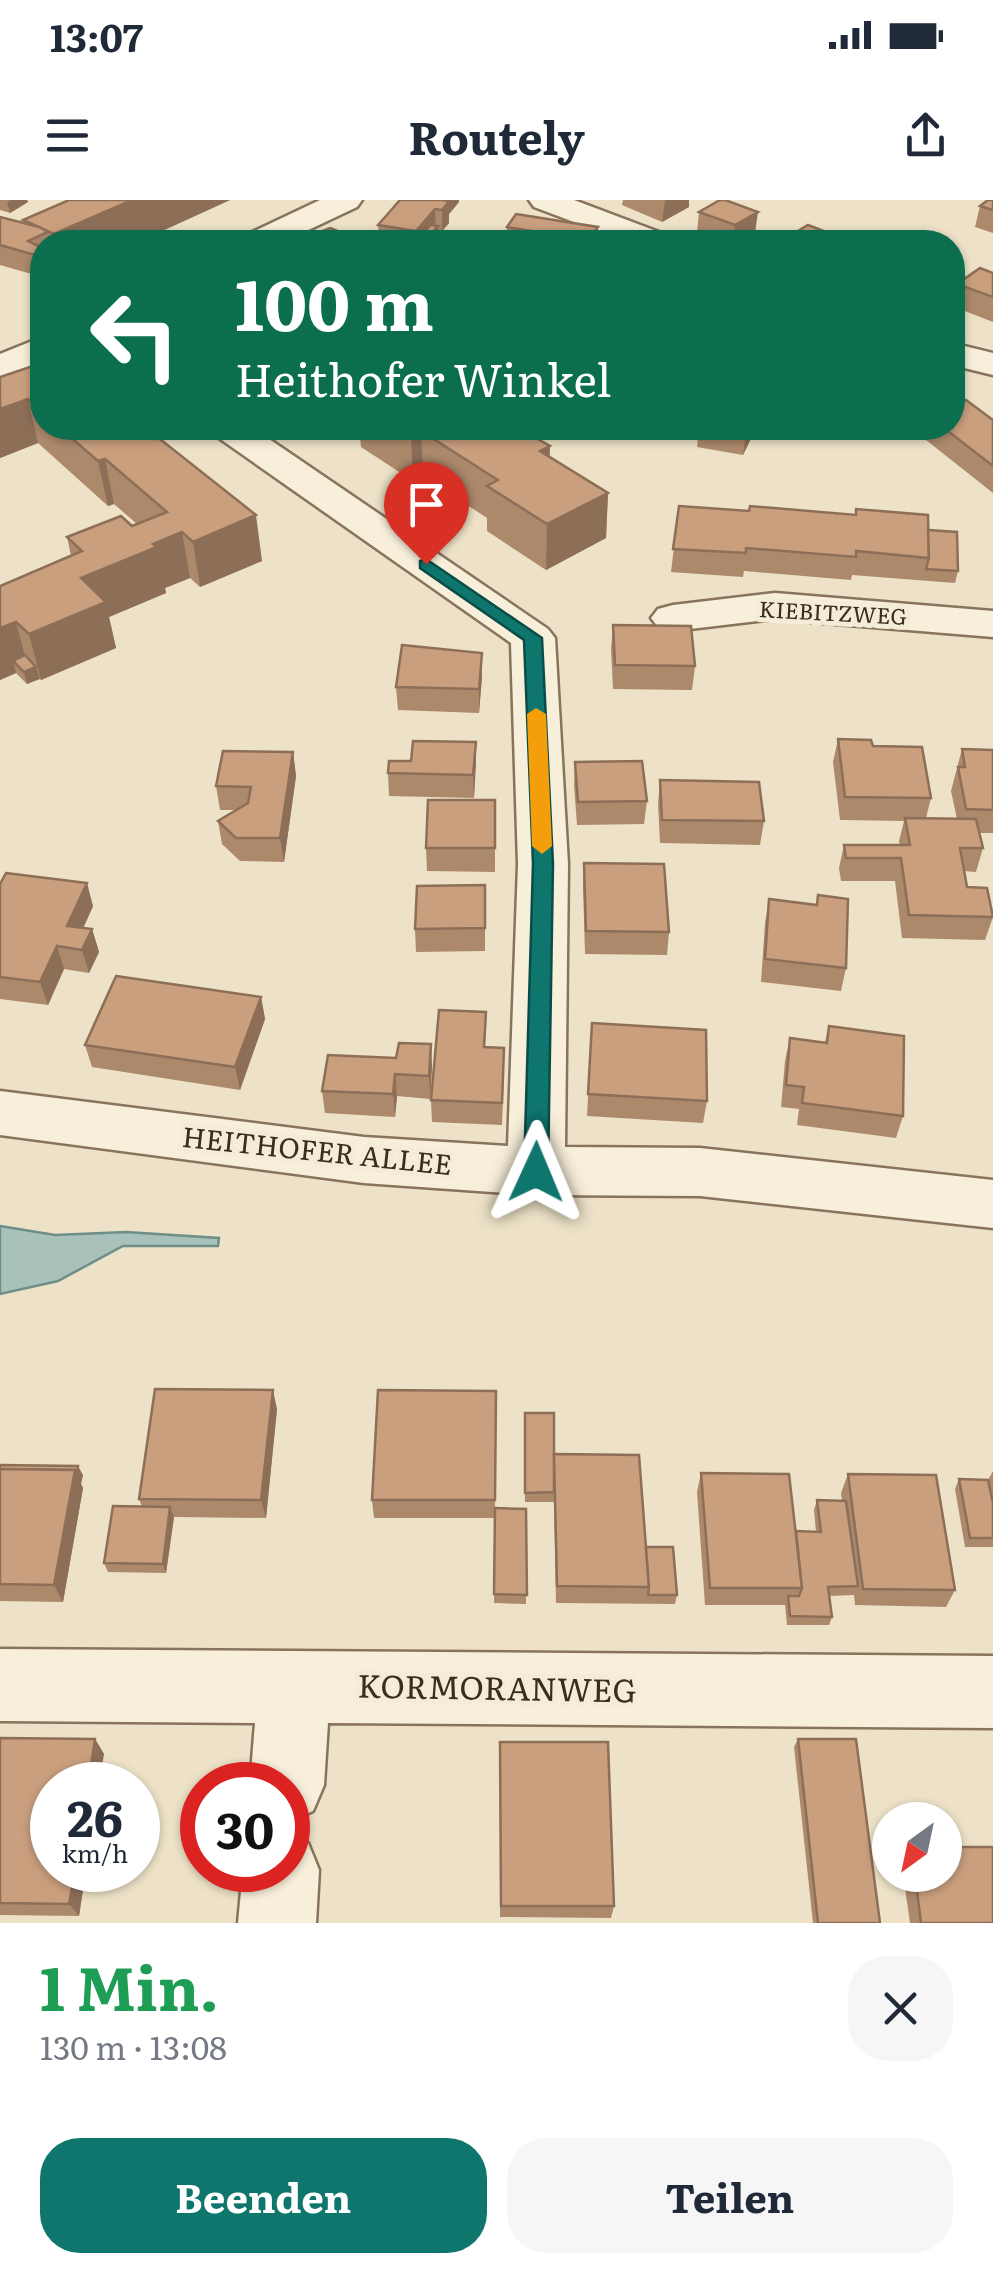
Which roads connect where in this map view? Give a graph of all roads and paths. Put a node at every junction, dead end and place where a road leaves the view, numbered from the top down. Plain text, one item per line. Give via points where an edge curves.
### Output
1 (346, 200) edge
2 (545, 200) edge
3 (283, 230) edge
4 (624, 230) edge
5 (0, 327) edge
6 (30, 336) edge
7 (30, 354) edge
8 (965, 357) edge
9 (993, 364) edge
10 (0, 368) edge
11 (246, 440) edge
12 (673, 618) dead end
13 (993, 624) edge
14 (0, 1113) edge
15 (536, 1172) junction
16 (993, 1204) edge
17 (0, 1685) edge
18 (294, 1685) junction
19 (993, 1692) edge
20 (288, 1762) edge
21 (279, 1892) edge
22 (277, 1923) edge

1 - 3 street
2 - 4 street
5 - 6 street
7 - 10 street
8 - 9 street
11 - 15 street via 533,638 543,864
12 - 13 street, KIEBITZWEG via 775,606
14 - 15 street, HEITHOFER ALLEE via 364,1160
15 - 16 street, HEITHOFER ALLEE via 700,1172
17 - 18 street, KORMORANWEG
18 - 19 street, KORMORANWEG
18 - 20 street
21 - 22 street

